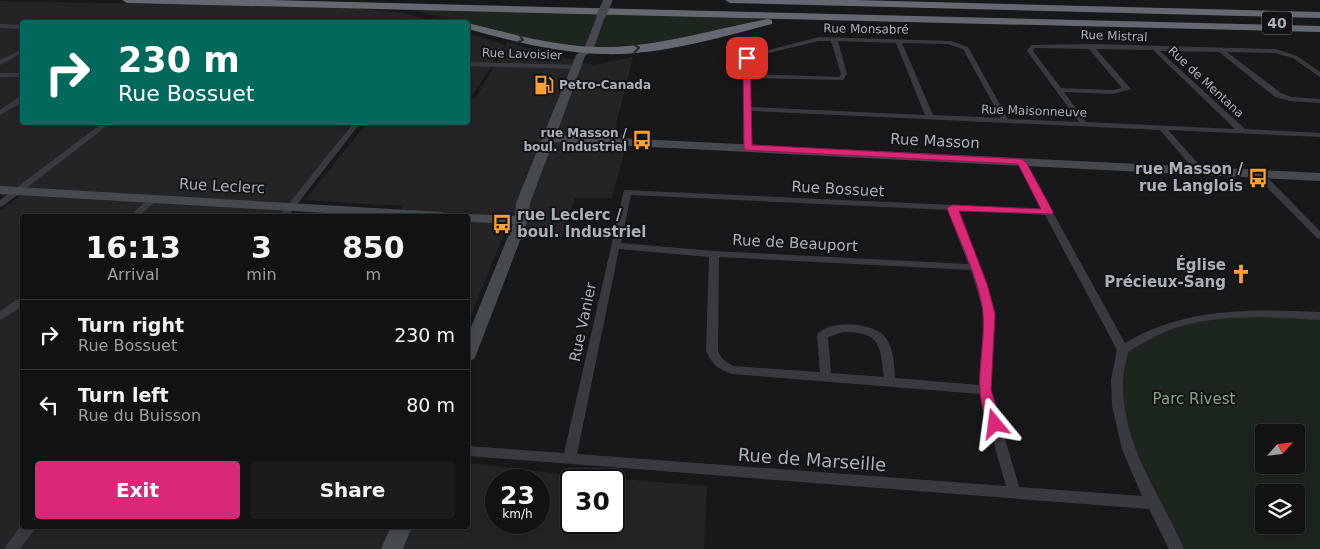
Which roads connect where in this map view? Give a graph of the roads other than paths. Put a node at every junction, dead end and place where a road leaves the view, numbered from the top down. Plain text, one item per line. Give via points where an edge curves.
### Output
1 (127, 0) edge
2 (362, 0) edge
3 (608, 0) edge
4 (730, 0) edge
5 (1002, 0) edge
6 (1069, 2) junction
7 (397, 7) junction
8 (1320, 7) edge
9 (1255, 13) junction
10 (1320, 15) edge
11 (846, 17) junction
12 (443, 19) dead end
13 (1027, 22) junction
14 (1234, 22) junction
15 (1320, 24) edge
16 (0, 26) edge
17 (20, 27) edge
18 (470, 27) edge
19 (1320, 29) edge
20 (834, 39) junction
21 (898, 41) junction
22 (1090, 46) junction
23 (1154, 48) junction
24 (588, 50) junction
25 (1221, 50) junction
26 (20, 52) edge
27 (0, 63) edge
28 (470, 64) edge
29 (577, 67) junction
30 (0, 75) edge
31 (20, 75) edge
32 (1320, 75) edge
33 (747, 76) junction
34 (1060, 90) junction
35 (20, 100) edge
36 (1320, 101) edge
37 (747, 109) junction
38 (0, 113) edge
39 (930, 117) junction
40 (1006, 121) junction
41 (1084, 124) junction
42 (106, 125) edge
43 (356, 125) edge
44 (1162, 128) junction
45 (1243, 132) junction
46 (1320, 135) edge
47 (554, 138) junction
48 (747, 148) junction
49 (1021, 162) junction
50 (1200, 171) junction
51 (1259, 174) junction
52 (1320, 177) edge
53 (0, 190) edge
54 (18, 191) junction
55 (627, 192) joint
56 (153, 199) junction
57 (0, 204) edge
58 (952, 208) junction
59 (287, 211) edge
60 (1048, 212) junction
61 (136, 214) edge
62 (380, 214) edge
63 (470, 218) edge
64 (520, 220) junction
65 (1320, 236) edge
66 (616, 246) junction
67 (714, 254) junction
68 (974, 267) junction
69 (20, 303) edge
70 (0, 316) edge
71 (1320, 316) edge
72 (470, 350) edge
73 (1123, 350) junction
74 (826, 377) junction
75 (890, 381) junction
76 (985, 390) junction
77 (470, 451) edge
78 (569, 459) junction
79 (1014, 492) junction
80 (1154, 504) junction
81 (28, 529) edge
82 (401, 529) edge
83 (11, 549) edge
84 (392, 549) edge
85 (1177, 549) edge

1 - 7 highway
2 - 14 highway, 40
3 - 24 street, bridge
4 - 9 highway, 40
5 - 6 highway
6 - 8 highway
6 - 9 highway
7 - 11 highway
7 - 12 highway
9 - 10 highway, 40
11 - 13 highway
24 -> 11 highway via 640,48 776,21
13 - 14 highway
13 - 19 highway
14 - 15 highway, 40
16 - 17 street
18 -> 24 highway via 542,45
20 - 21 street, Rue Monsabré
20 - 33 street, Rue Monsabré via 750,54
20 - 33 street via 844,74 841,79
21 - 39 street
21 - 40 street, Rue Monsabré via 958,44 966,48
22 - 23 street, Rue Mistral
22 - 34 street, Rue Mistral via 1040,45 1030,49
22 - 34 street via 1127,89 1113,92
23 - 25 street, Rue Mistral
23 - 45 street, Rue de Mentana
24 - 29 street via 581,55
24 - 47 street via 589,55
25 - 32 street, Rue Mistral via 1290,54
25 - 36 street via 1278,95
26 - 27 street
28 - 29 street, Rue Lavoisier
29 - 47 street
30 - 31 street
33 - 37 street, Rue Monsabré
34 - 41 street, Rue Mistral
35 - 38 street
37 - 39 street, Rue Maisonneuve
37 - 48 street, Rue Monsabré
39 - 40 street, Rue Maisonneuve
40 - 41 street, Rue Maisonneuve
41 - 44 street, Rue Maisonneuve
42 - 54 street
43 - 59 street
44 - 45 street, Rue Maisonneuve
44 - 50 street
45 - 46 street, Rue Maisonneuve
47 - 48 street, Rue Masson
47 - 64 street via 523,203
48 - 49 street, Rue Masson
49 - 50 street, Rue Masson
49 - 60 street
50 - 51 street, Rue Masson
51 - 52 street, Rue Masson
51 - 65 street
53 - 54 street, Rue Leclerc
54 - 56 street, Rue Leclerc
54 - 57 street
55 - 58 street, Rue Bossuet
55 - 66 street, Rue Vanier
56 - 59 street, Rue Leclerc
56 - 61 street
58 - 60 street, Rue Bossuet
58 - 68 street
59 - 62 street, Rue Leclerc
60 - 73 street
63 - 64 street
64 - 72 street
66 - 67 street, Rue de Beauport
66 - 78 street, Rue Vanier
67 - 68 street, Rue de Beauport
67 - 74 street via 712,351 715,360 732,370
68 - 76 street via 989,314
69 - 70 street
71 - 73 street via 1259,312 1219,315 1170,325 1151,332
73 - 80 street via 1116,383 1118,412 1135,467
74 - 75 street
74 - 75 street via 822,335 837,328 862,330 882,340
75 - 76 street
76 - 79 street
77 - 78 street, Rue de Marseille
78 - 79 street, Rue de Marseille
79 - 80 street, Rue de Marseille
80 - 85 street
81 - 83 street
82 - 84 street

